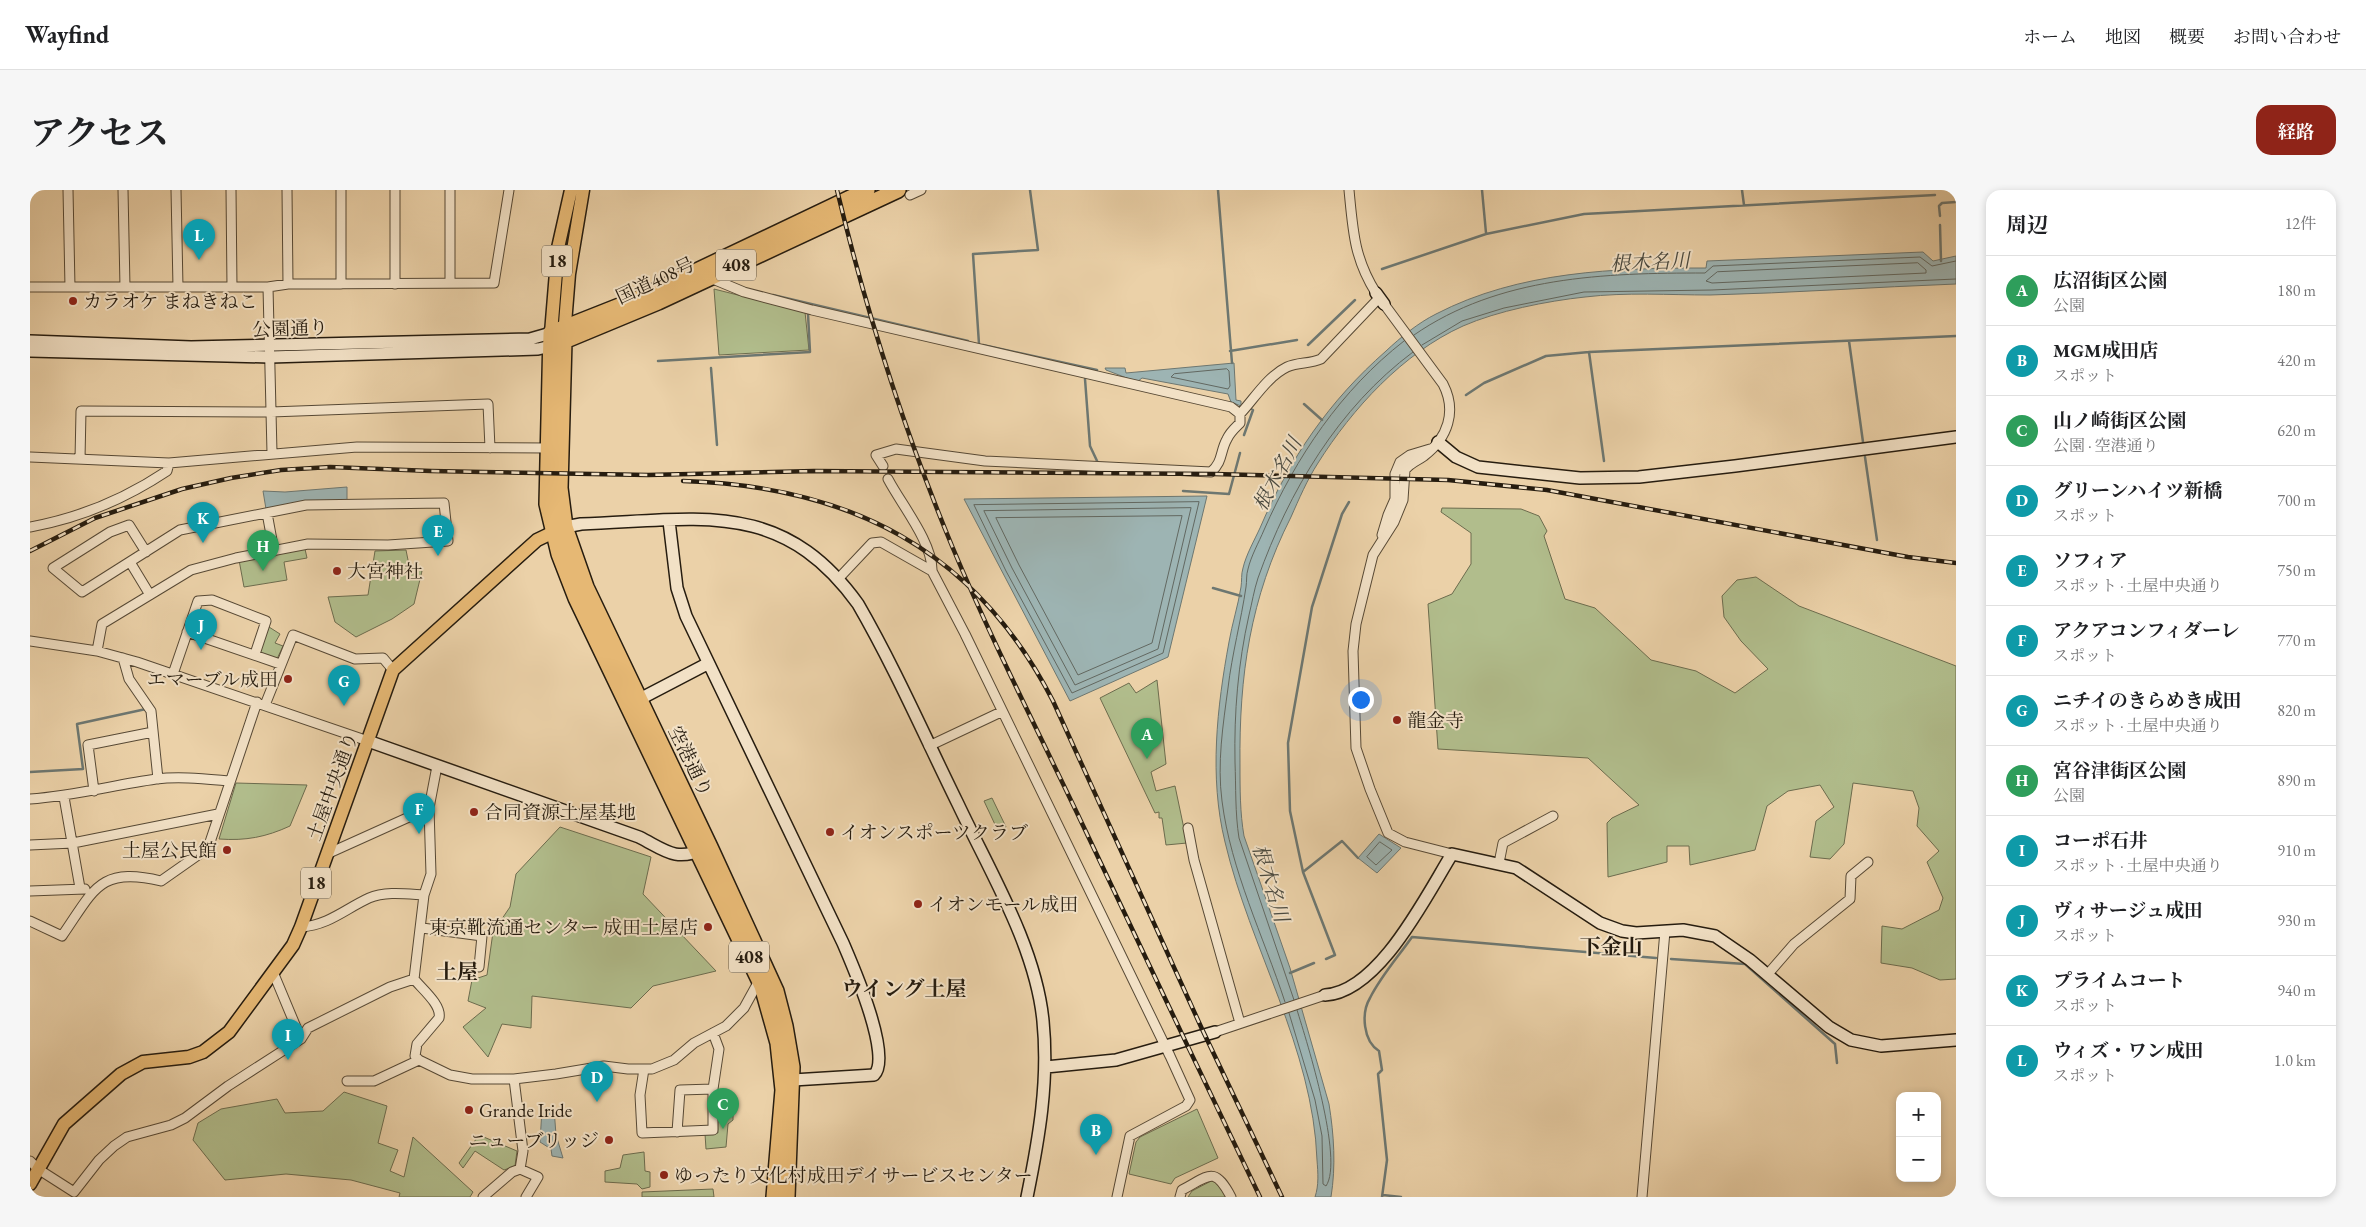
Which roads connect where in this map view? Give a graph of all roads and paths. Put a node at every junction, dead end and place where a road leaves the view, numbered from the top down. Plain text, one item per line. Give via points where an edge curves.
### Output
1 (68, 190) edge
2 (123, 190) edge
3 (176, 190) edge
4 (231, 190) edge
5 (287, 190) edge
6 (341, 190) edge
7 (395, 190) edge
8 (450, 190) edge
9 (509, 190) edge
10 (571, 190) edge
11 (583, 190) edge
12 (922, 190) edge
13 (1349, 190) edge
14 (898, 192) edge
15 (859, 196) edge
16 (708, 277) junction
17 (450, 283) junction
18 (288, 284) junction
19 (341, 284) junction
20 (395, 284) junction
21 (30, 287) edge
22 (70, 287) junction
23 (125, 287) junction
24 (178, 287) junction
25 (232, 288) junction
26 (268, 288) junction
27 (1380, 298) junction
28 (558, 337) junction
29 (30, 341) edge
30 (30, 351) edge
31 (270, 352) junction
32 (1245, 408) junction
33 (271, 412) junction
34 (1956, 437) edge
35 (1435, 445) junction
36 (490, 448) junction
37 (548, 448) junction
38 (272, 453) junction
39 (30, 457) edge
40 (80, 459) junction
41 (169, 463) junction
42 (882, 466) dead end
43 (888, 479) dead end
44 (267, 513) junction
45 (669, 521) junction
46 (30, 527) edge
47 (559, 529) junction
48 (274, 551) junction
49 (146, 552) junction
50 (130, 562) junction
51 (932, 571) junction
52 (839, 578) junction
53 (150, 595) junction
54 (187, 632) junction
55 (30, 641) edge
56 (97, 651) junction
57 (255, 654) junction
58 (123, 658) junction
59 (280, 664) junction
60 (707, 664) junction
61 (393, 670) junction
62 (173, 674) junction
63 (638, 700) junction
64 (261, 704) junction
65 (1001, 712) junction
66 (153, 732) junction
67 (368, 741) junction
68 (930, 746) junction
69 (437, 766) junction
70 (158, 779) junction
71 (230, 781) junction
72 (94, 791) junction
73 (64, 797) junction
74 (30, 799) edge
75 (429, 808) junction
76 (218, 814) junction
77 (1553, 816) dead end
78 (1188, 828) dead end
79 (73, 843) junction
80 (30, 845) edge
81 (704, 849) junction
82 (327, 854) junction
83 (1452, 854) junction
84 (1499, 862) junction
85 (1868, 862) dead end
86 (80, 888) junction
87 (30, 891) edge
88 (93, 891) junction
89 (424, 895) junction
90 (30, 921) edge
91 (301, 927) junction
92 (422, 928) junction
93 (1665, 931) junction
94 (479, 967) dead end
95 (273, 972) junction
96 (1767, 975) junction
97 (764, 977) junction
98 (414, 979) junction
99 (1325, 995) joint
100 (1245, 1022) junction
101 (1216, 1032) joint
102 (713, 1033) junction
103 (301, 1039) junction
104 (1956, 1040) edge
105 (1166, 1047) junction
106 (418, 1060) junction
107 (1046, 1067) junction
108 (644, 1070) junction
109 (514, 1079) junction
110 (793, 1080) junction
111 (346, 1081) dead end
112 (713, 1089) junction
113 (677, 1132) junction
114 (34, 1165) edge
115 (520, 1169) junction
116 (30, 1184) edge
117 (483, 1197) edge
118 (526, 1197) edge
119 (774, 1197) edge
120 (788, 1197) edge
121 (1027, 1197) edge
122 (1117, 1197) edge
123 (1180, 1197) edge
124 (1231, 1197) edge
125 (1642, 1197) edge

1 - 22 street
2 - 23 street
3 - 24 street
4 - 25 street
5 - 18 street
6 - 19 street
7 - 20 street
8 - 17 street
9 - 17 street via 494,283
10 - 28 main road, 18 via 558,248
11 - 28 main road, 18
12 - 14 street
13 - 27 street via 1357,256
14 - 15 highway, 国道408号 / 408
15 - 16 highway, 国道408号 / 408
15 - 28 highway, 国道408号
16 - 28 highway, 国道408号 / 408 via 658,302
16 - 32 street via 744,292 812,310
17 - 20 street
18 - 19 street
18 - 26 street
19 - 20 street
21 - 22 street
22 - 23 street
23 - 24 street
24 - 25 street
25 - 26 street
26 - 31 street
27 - 32 street via 1321,359 1288,367 1269,381
27 - 35 street via 1447,392 1450,408 1447,427
28 - 31 street, 公園通り via 538,350
28 - 37 highway, 空港通り / 408
28 - 47 highway, 空港通り / 408
29 - 31 street, 公園通り
30 - 31 street, 公園通り
31 - 33 street
32 - 42 street via 1240,423 1226,439 1219,465 1208,473 985,461 896,449 876,455
33 - 36 street via 488,404
33 - 38 street
33 - 40 street via 81,410
34 - 35 street via 1639,477 1580,478 1478,467
35 - 83 street via 1405,470 1403,500 1394,522 1373,555 1356,624 1353,651 1356,748 1388,833 1397,839
36 - 37 street
36 - 38 street via 357,447
37 - 47 highway, 空港通り / 408 via 547,504
38 - 41 street
39 - 40 street
40 - 41 street
41 - 46 street via 167,472 106,505 63,521
43 - 51 street via 923,540
44 - 48 street
44 - 48 street via 306,505 444,503 448,541 388,545 308,544
44 - 49 street via 180,530
45 - 47 street via 581,524
45 - 52 street via 753,524 801,545
45 - 60 street via 682,604
47 - 61 main road, 土屋中央通り / 18 via 537,540
47 - 63 highway, 空港通り / 408
47 - 81 highway, 空港通り / 408 via 574,594
48 - 53 street via 191,570
49 - 50 street
49 - 50 street via 130,525 110,532 54,568 82,592
50 - 53 street
51 - 52 street via 880,542 872,543
51 - 65 street
52 - 68 street via 870,624
53 - 56 street via 102,624
54 - 57 street
54 - 57 street via 198,601 212,600 266,621
54 - 62 street
55 - 56 street
56 - 58 street
57 - 59 street
58 - 62 street
58 - 66 street via 129,679 151,711
59 - 61 street via 293,635 355,659 383,658
59 - 64 street
60 - 63 street
60 - 110 street via 854,968 877,1045 879,1067 874,1075
61 - 67 main road, 土屋中央通り / 18
62 - 64 street
63 - 81 highway, 空港通り / 408
64 - 67 street
64 - 71 street
65 - 68 street
65 - 105 street
66 - 70 street
66 - 72 street via 88,745
67 - 69 street
67 - 82 main road, 土屋中央通り / 18
68 - 107 street via 1025,945 1040,999
69 - 75 street
69 - 81 street via 639,837 678,856
70 - 71 street
70 - 72 street
71 - 76 street
72 - 73 street
73 - 74 street
73 - 79 street
75 - 82 street
75 - 89 street via 431,874
76 - 79 street
76 - 88 street via 208,848 169,877 161,881 137,875 117,877 106,880
77 - 84 street via 1504,843
78 - 100 street via 1194,860
79 - 80 street
79 - 86 street
81 - 97 highway, 空港通り / 408
82 - 91 main road, 土屋中央通り / 18
83 - 84 street
83 - 99 street via 1385,960 1353,984 1332,995
84 - 93 street via 1529,875 1600,923 1622,931
85 - 96 street via 1851,876 1850,898 1794,944
86 - 87 street
86 - 88 street
88 - 90 street via 62,936
89 - 91 street via 383,894 371,897 324,924
89 - 92 street
91 - 95 main road, 土屋中央通り / 18
92 - 94 street via 482,936
92 - 98 street
93 - 96 street via 1683,930 1716,936
93 - 125 street
95 - 103 street
95 - 114 main road, 土屋中央通り / 18 via 229,1032 212,1047 189,1057 143,1062 121,1074 64,1124
96 - 104 street via 1829,1027 1851,1040 1881,1046
97 - 102 street via 744,1008 726,1026
97 - 110 highway, 空港通り / 408 via 785,1026
97 - 119 highway, 空港通り / 408 via 775,1029 782,1090
98 - 103 street via 390,987 318,1022 308,1028
98 - 106 street via 440,1014 417,1044 415,1056
99 - 100 street
100 - 101 street
101 - 105 street
102 - 108 street via 674,1060
102 - 112 street via 719,1049
103 - 114 street via 185,1118 127,1137 99,1160 74,1192
105 - 107 street via 1116,1060
105 - 122 street via 1190,1100 1186,1106 1130,1136
106 - 109 street via 457,1077
106 - 111 street via 374,1081
107 - 121 street via 1038,1147
108 - 109 street via 604,1066
108 - 113 street via 640,1096 642,1133
109 - 115 street via 523,1150
110 - 120 highway, 空港通り / 408
112 - 113 street via 680,1090
112 - 113 street via 713,1130
114 - 116 main road, 土屋中央通り / 18
115 - 117 street
115 - 118 street via 538,1176
123 - 124 street via 1182,1190 1209,1176 1222,1180

